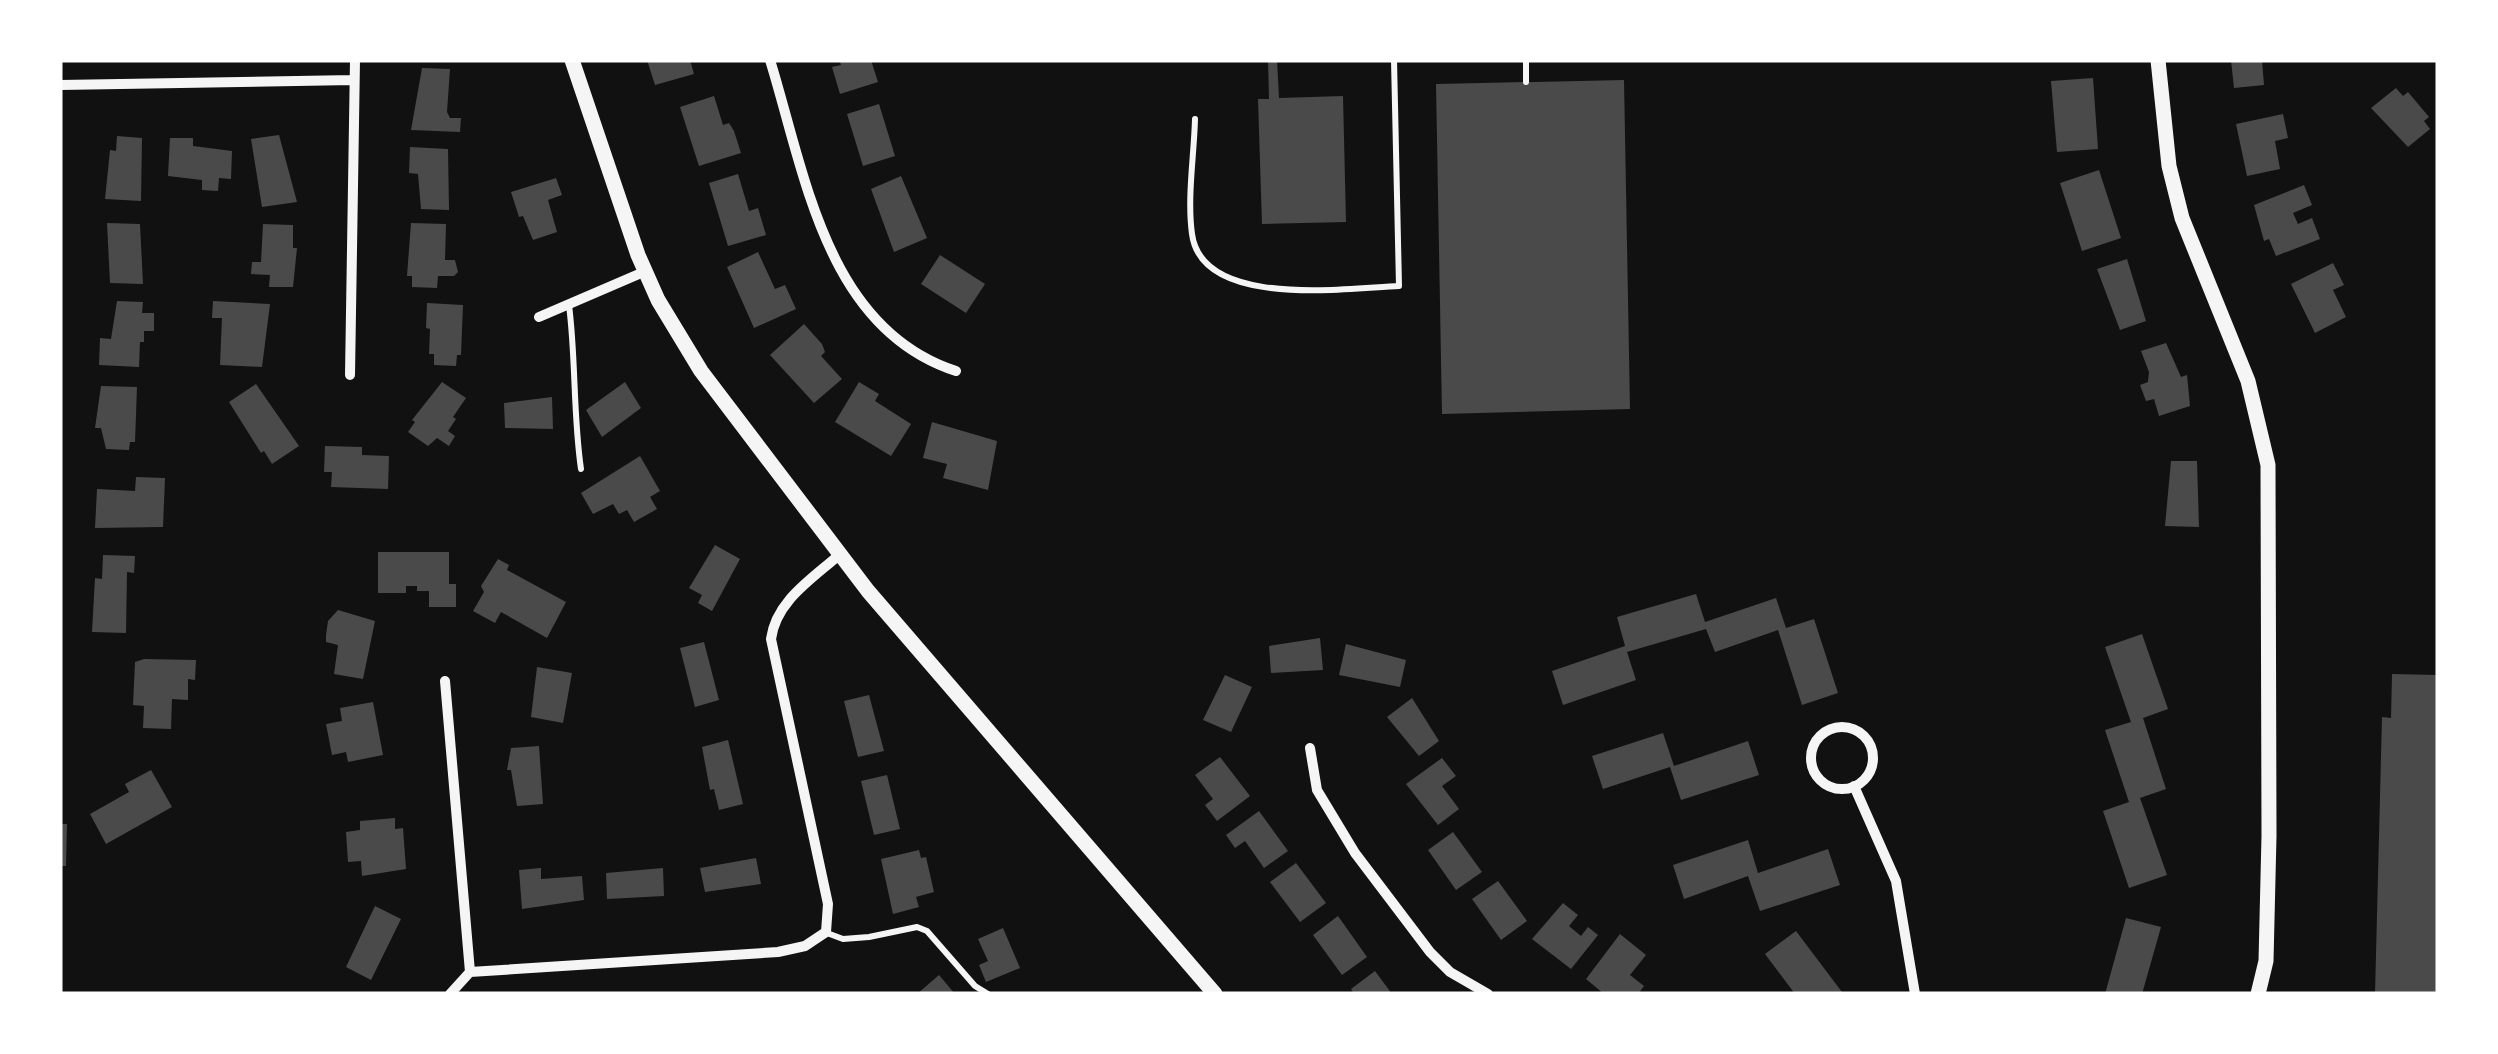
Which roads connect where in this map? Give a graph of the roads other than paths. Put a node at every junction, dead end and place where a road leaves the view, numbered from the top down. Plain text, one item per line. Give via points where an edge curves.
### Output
1 (355, 60) edge
2 (572, 60) edge
3 (770, 60) edge
4 (1394, 60) edge
5 (1526, 60) edge
6 (2158, 60) edge
7 (353, 80) junction
8 (1526, 82) dead end
9 (60, 84) edge
10 (1195, 119) dead end
11 (646, 272) junction
12 (569, 305) junction
13 (539, 317) dead end
14 (956, 371) dead end
15 (350, 375) dead end
16 (581, 468) dead end
17 (839, 556) junction
18 (445, 680) dead end
19 (1310, 748) dead end
20 (1854, 786) junction
21 (826, 932) junction
22 (470, 972) junction
23 (450, 994) edge
24 (988, 994) edge
25 (1215, 994) edge
26 (1488, 994) edge
27 (1915, 994) edge
28 (2258, 994) edge

1 - 7 street
2 - 11 street
3 - 14 street via 814,215 838,264 902,344
4 - 10 lane via 1399,286 1248,288 1213,269 1192,238
5 - 8 lane
6 - 28 street via 2169,166 2182,218 2248,382 2268,464 2267,937
7 - 9 street
7 - 15 street
11 - 12 street
11 - 17 street via 701,371
12 - 13 street
12 - 16 lane
17 - 21 street via 787,602 771,639 828,904
17 - 25 street
18 - 22 street
19 - 26 street via 1317,790 1355,854 1430,952
20 - 20 street via 1868,774 1870,746 1857,731 1826,731 1812,746 1812,767 1834,788
20 - 27 street via 1896,881
21 - 22 street via 808,945 762,954
21 - 24 lane via 843,938 928,930
22 - 23 street

